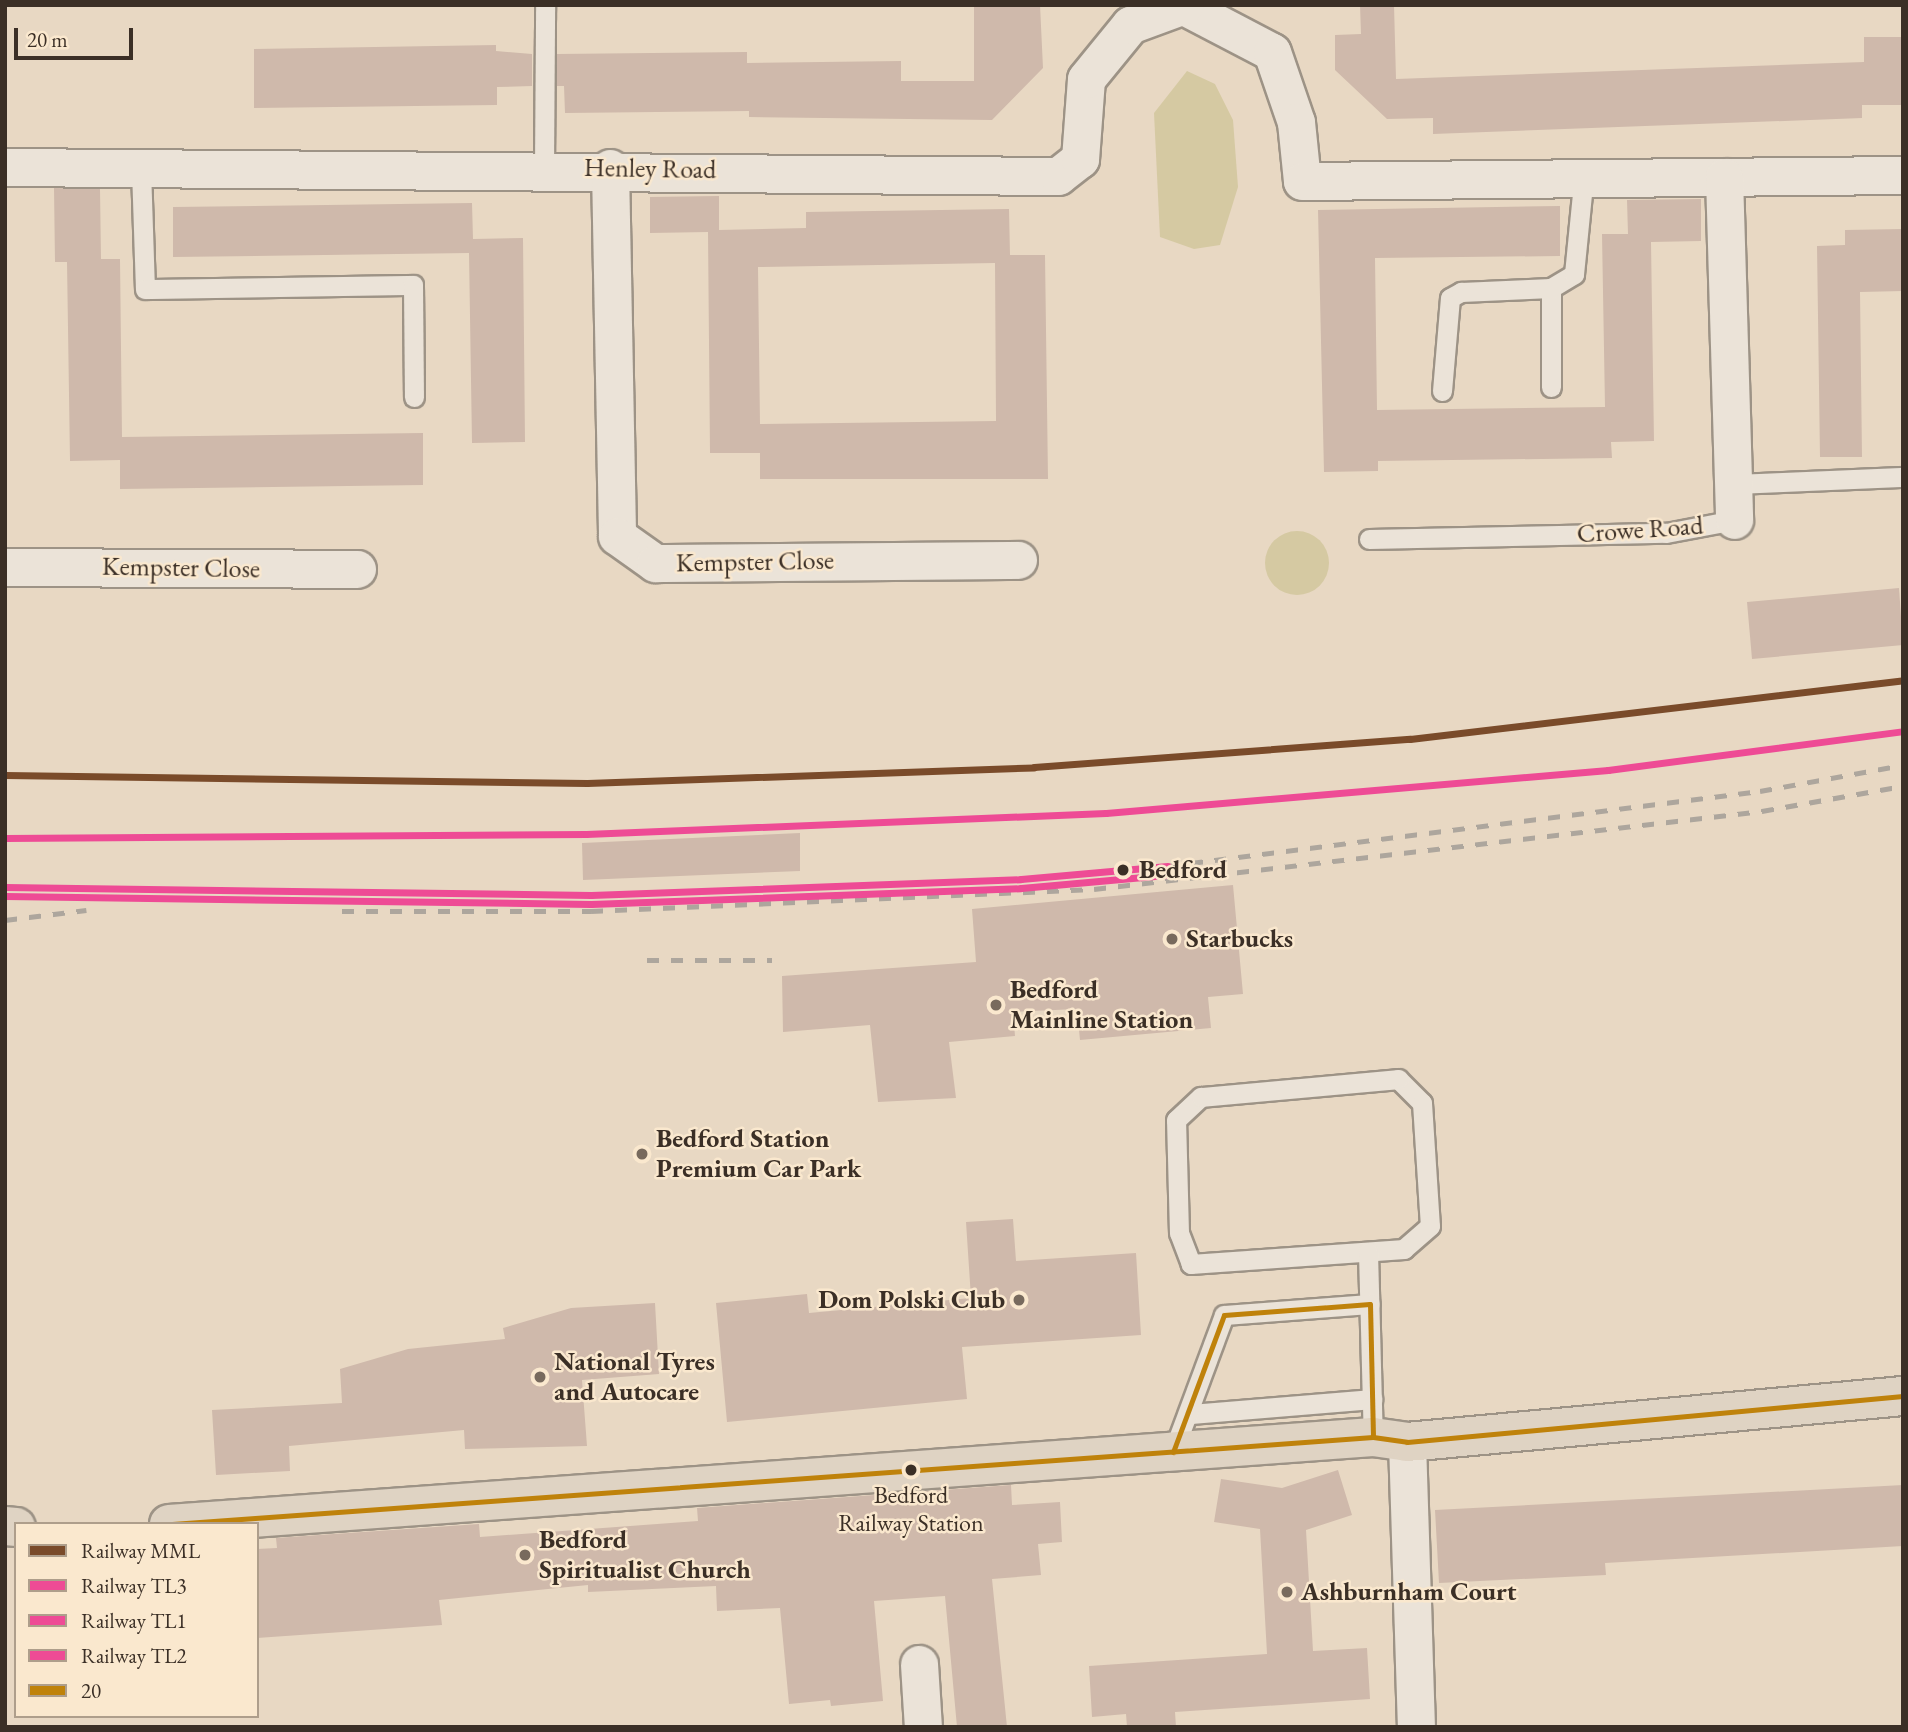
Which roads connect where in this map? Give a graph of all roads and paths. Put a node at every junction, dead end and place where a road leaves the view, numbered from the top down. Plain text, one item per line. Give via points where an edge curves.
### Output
1 (545, 5) edge
2 (1184, 6) edge
3 (5, 167) edge
4 (544, 168) junction
5 (611, 168) junction
6 (141, 169) junction
7 (1584, 174) junction
8 (1903, 175) edge
9 (1724, 177) junction
10 (1551, 288) junction
11 (1551, 387) dead end
12 (1442, 391) dead end
13 (414, 397) dead end
14 (1903, 477) edge
15 (1733, 484) junction
16 (1734, 520) joint
17 (1369, 539) dead end
18 (1018, 559) dead end
19 (5, 567) edge
20 (357, 569) dead end
21 (1368, 1252) junction
22 (1370, 1304) junction
23 (1903, 1396) edge
24 (1372, 1399) junction
25 (1191, 1414) junction
26 (1390, 1439) junction
27 (1173, 1452) junction
28 (197, 1522) edge
29 (919, 1664) dead end
30 (923, 1727) edge
31 (1416, 1727) edge

1 - 4 lane
2 - 5 street, Henley Road via 1130,25 1086,79 1080,159 1058,176
2 - 7 street via 1272,52 1296,122 1302,181
3 - 6 street, Henley Road
4 - 5 street, Henley Road
4 - 6 street, Henley Road
5 - 18 street, Kempster Close via 617,536 655,563
6 - 13 lane via 145,289 413,285
7 - 9 street
7 - 10 lane via 1578,264 1567,282
8 - 9 street
9 - 15 street, Crowe Road
10 - 11 lane
10 - 12 lane via 1461,292 1450,298
14 - 15 lane
15 - 16 street, Crowe Road
16 - 17 lane, Crowe Road via 1666,533
19 - 20 street, Kempster Close
21 - 21 lane via 1191,1264 1179,1233 1176,1120 1200,1097 1398,1079 1422,1103 1430,1226 1404,1249
21 - 22 lane
22 - 24 lane
22 - 25 lane via 1223,1315
23 - 26 main road
24 - 25 lane
24 - 26 lane
25 - 27 lane
26 - 27 main road
26 - 31 street via 1411,1502
27 - 28 main road
29 - 30 street

